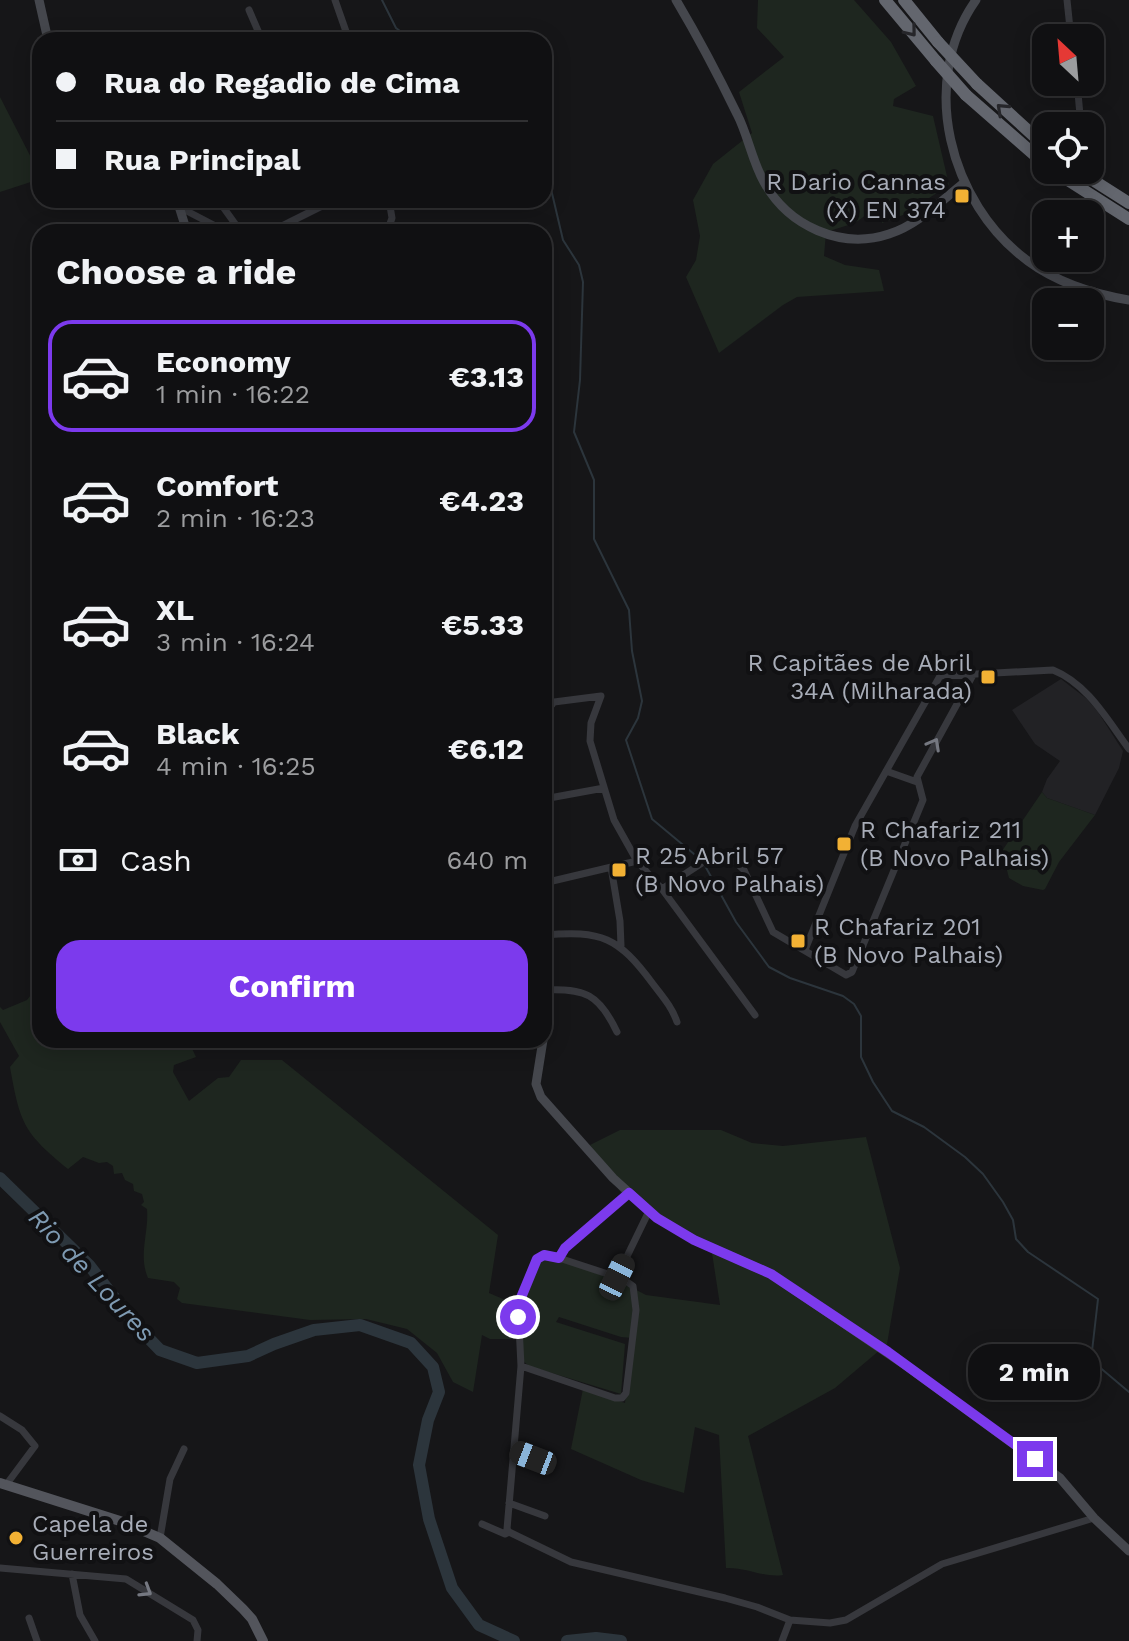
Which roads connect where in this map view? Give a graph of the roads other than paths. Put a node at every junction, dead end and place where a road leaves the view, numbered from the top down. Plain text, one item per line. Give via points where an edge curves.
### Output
1 (39, 0) edge
2 (335, 0) edge
3 (676, 0) edge
4 (885, 0) edge
5 (904, 0) edge
6 (976, 0) edge
7 (1067, 0) edge
8 (249, 10) dead end
9 (1070, 24) edge
10 (46, 32) edge
11 (259, 32) edge
12 (346, 32) edge
13 (1032, 134) edge
14 (1032, 153) edge
15 (965, 182) junction
16 (1074, 184) edge
17 (1099, 184) edge
18 (1129, 203) edge
19 (186, 208) edge
20 (318, 208) edge
21 (1129, 219) edge
22 (288, 223) edge
23 (213, 224) edge
24 (1129, 300) edge
25 (973, 675) junction
26 (552, 704) edge
27 (1129, 749) edge
28 (886, 771) junction
29 (917, 782) junction
30 (604, 788) junction
31 (552, 798) edge
32 (637, 861) junction
33 (611, 867) junction
34 (552, 881) edge
35 (662, 889) junction
36 (619, 930) junction
37 (552, 934) edge
38 (600, 937) junction
39 (621, 946) junction
40 (805, 950) junction
41 (552, 990) edge
42 (755, 1015) dead end
43 (677, 1022) dead end
44 (617, 1032) dead end
45 (542, 1048) edge
46 (629, 1193) junction
47 (649, 1211) junction
48 (559, 1258) junction
49 (617, 1277) junction
50 (521, 1366) junction
51 (0, 1416) edge
52 (184, 1449) dead end
53 (515, 1451) junction
54 (551, 1465) dead end
55 (3, 1484) edge
56 (509, 1503) junction
57 (545, 1516) dead end
58 (1094, 1518) junction
59 (482, 1524) dead end
60 (509, 1532) junction
61 (160, 1538) junction
62 (1129, 1551) edge
63 (0, 1568) edge
64 (72, 1574) junction
65 (29, 1618) dead end
66 (790, 1620) junction
67 (37, 1641) edge
68 (95, 1641) edge
69 (197, 1641) edge
70 (263, 1641) edge
71 (782, 1641) edge

1 - 10 street
2 - 12 street
3 - 15 street via 740,118 763,182 798,221 835,237 878,237 912,223
4 -> 14 highway, bridge via 966,95
13 -> 5 highway, bridge via 977,84
6 - 15 street via 954,42 945,100 948,131
7 - 9 street
8 - 11 street
15 - 24 street via 1001,238 1027,261 1078,288
16 - 21 highway
17 - 18 highway
19 - 23 street
20 - 22 street
25 - 27 street via 1061,673 1097,703
25 - 28 street via 945,674 937,679
29 -> 25 street
26 - 30 street via 602,697 590,732
28 - 29 street
28 - 40 street via 855,826
29 - 40 street via 923,800 852,972 846,975
30 - 31 street
30 - 32 street via 614,820
32 - 33 street
32 - 35 street
33 - 34 street
33 - 36 street
35 - 40 street via 698,864 722,855 744,870 773,932
35 - 42 street
36 - 38 street
36 - 39 street
37 - 38 street
38 - 39 street
39 - 43 street
41 - 44 street via 569,989 597,1001
45 - 46 street via 536,1084 541,1097
46 - 47 street
46 - 48 street
47 - 49 street
47 - 58 street via 694,1240 771,1274 846,1324 1060,1478
48 - 49 street
48 - 50 street via 537,1259 518,1305
49 - 50 street via 633,1286 636,1297 622,1398
50 - 53 street
51 - 55 street via 35,1446
52 - 61 street via 170,1479
53 - 54 street
53 - 56 street
55 - 61 main road
56 - 57 street
56 - 60 street
58 - 62 street
58 - 66 street via 942,1564 846,1620
59 - 60 street
60 - 66 street via 571,1562 736,1601
61 - 70 main road via 243,1609
63 - 64 street
64 - 68 street via 80,1615
64 -> 69 street via 126,1579 193,1620
65 - 67 street
66 - 71 street

